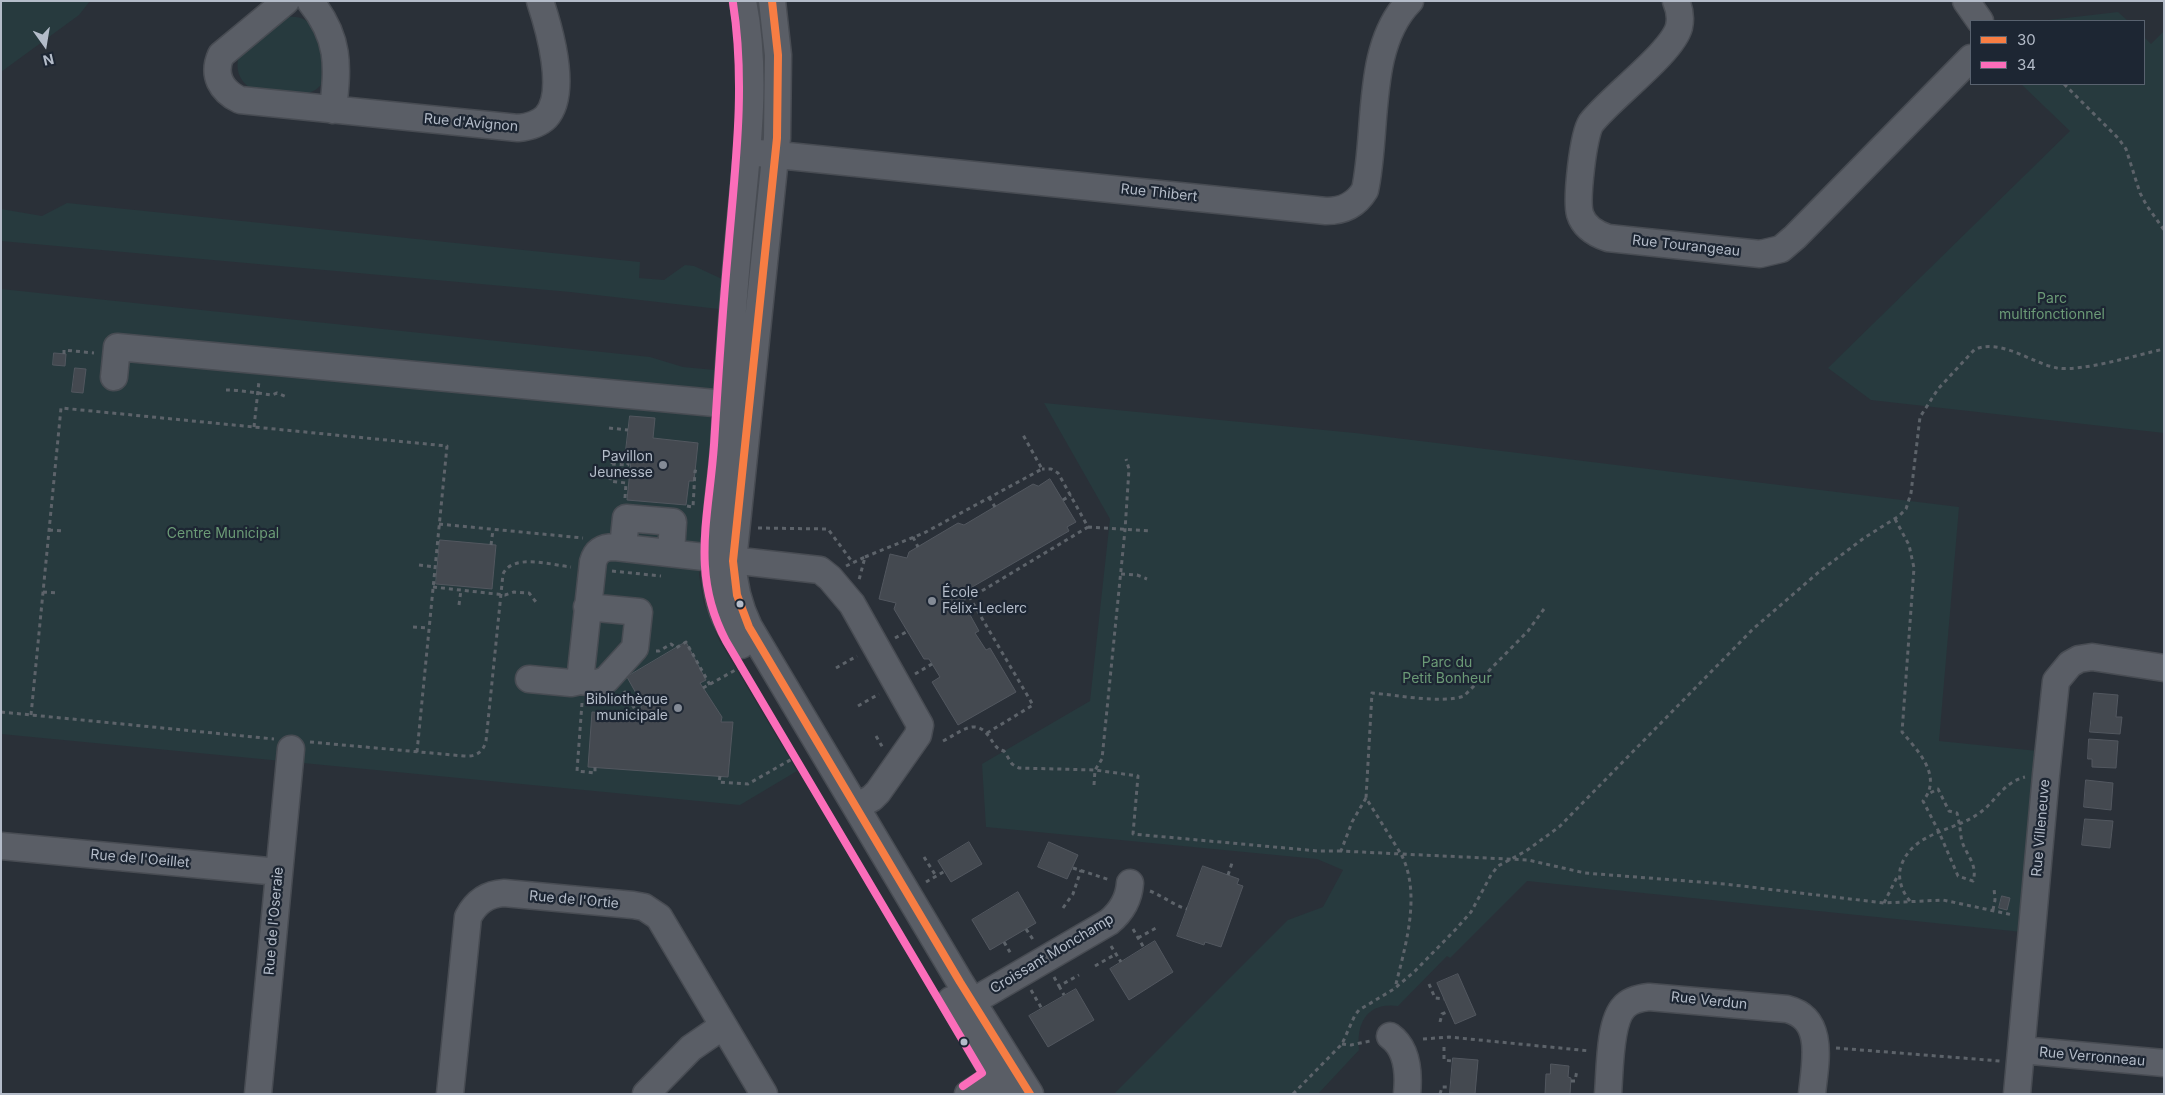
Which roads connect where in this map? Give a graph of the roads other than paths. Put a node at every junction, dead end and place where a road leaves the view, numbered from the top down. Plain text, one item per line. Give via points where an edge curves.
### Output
1 (286, 1) edge
2 (310, 1) edge
3 (540, 1) edge
4 (743, 1) edge
5 (772, 1) edge
6 (1410, 1) edge
7 (1676, 1) edge
8 (1966, 1) edge
9 (1979, 20) edge
10 (1970, 59) edge
11 (334, 110) junction
12 (747, 152) junction
13 (775, 154) junction
14 (114, 377) dead end
15 (725, 404) junction
16 (724, 560) junction
17 (588, 607) junction
18 (2164, 668) edge
19 (529, 679) dead end
20 (581, 690) junction
21 (292, 743) road end
22 (856, 807) junction
23 (1, 846) edge
24 (279, 872) junction
25 (1130, 885) road end
26 (965, 1006) junction
27 (723, 1026) junction
28 (1390, 1036) dead end
29 (2011, 1056) junction
30 (2164, 1063) edge
31 (1005, 1079) edge
32 (258, 1094) edge
33 (450, 1094) edge
34 (646, 1094) edge
35 (764, 1094) edge
36 (968, 1094) edge
37 (1030, 1094) edge
38 (1407, 1094) edge
39 (1608, 1094) edge
40 (1812, 1094) edge
41 (2017, 1094) edge

1 - 11 street, Rue d'Avignon via 221,55 217,64 219,82 223,89 240,100
2 - 11 street via 325,22 335,48
3 - 11 street, Rue d'Avignon via 553,50 556,86 553,105 540,121 512,128
4 - 12 street via 751,61
5 - 13 street via 778,55
6 - 13 street, Rue Thibert via 1391,27 1382,50 1365,190 1360,199 1343,209 1326,211
7 - 10 street, Rue Tourangeau via 1679,27 1671,42 1587,130 1580,215 1592,230 1608,238 1760,254 1782,249
8 - 9 street
12 - 13 street, Rue Thibert
12 - 15 street
13 - 16 street
14 - 15 street via 117,347
15 - 16 street
16 - 17 street via 670,565 673,522 626,518 623,547 604,548 595,555
16 - 22 street via 734,577 749,627
16 - 22 street via 820,570 852,604 920,725 918,735 878,792
16 - 26 street via 717,590 728,622
17 - 20 street
17 - 20 street via 639,612 635,648 606,680
18 - 29 street, Rue Villeneuve via 2092,657 2070,664 2056,681
19 - 20 street via 571,683
21 - 24 street, Rue de l'Oseraie
22 - 26 street
23 - 24 street, Rue de l'Oeillet
24 - 32 street, Rue de l'Oseraie
25 - 26 street, Croissant Monchamp via 1121,909 1109,922
26 - 31 street
27 - 33 street, Rue de l'Ortie via 665,925 652,912 633,905 494,894 478,902 466,927
27 - 34 street via 691,1048
27 - 35 street, Rue de l'Ortie
28 - 38 street via 1405,1059
29 - 30 street, Rue Verronneau
29 - 41 street, Rue Villeneuve
31 - 36 street
31 - 37 street
39 - 40 street, Rue Verdun via 1619,1014 1631,1001 1648,996 1787,1009 1800,1014 1810,1024 1816,1046

